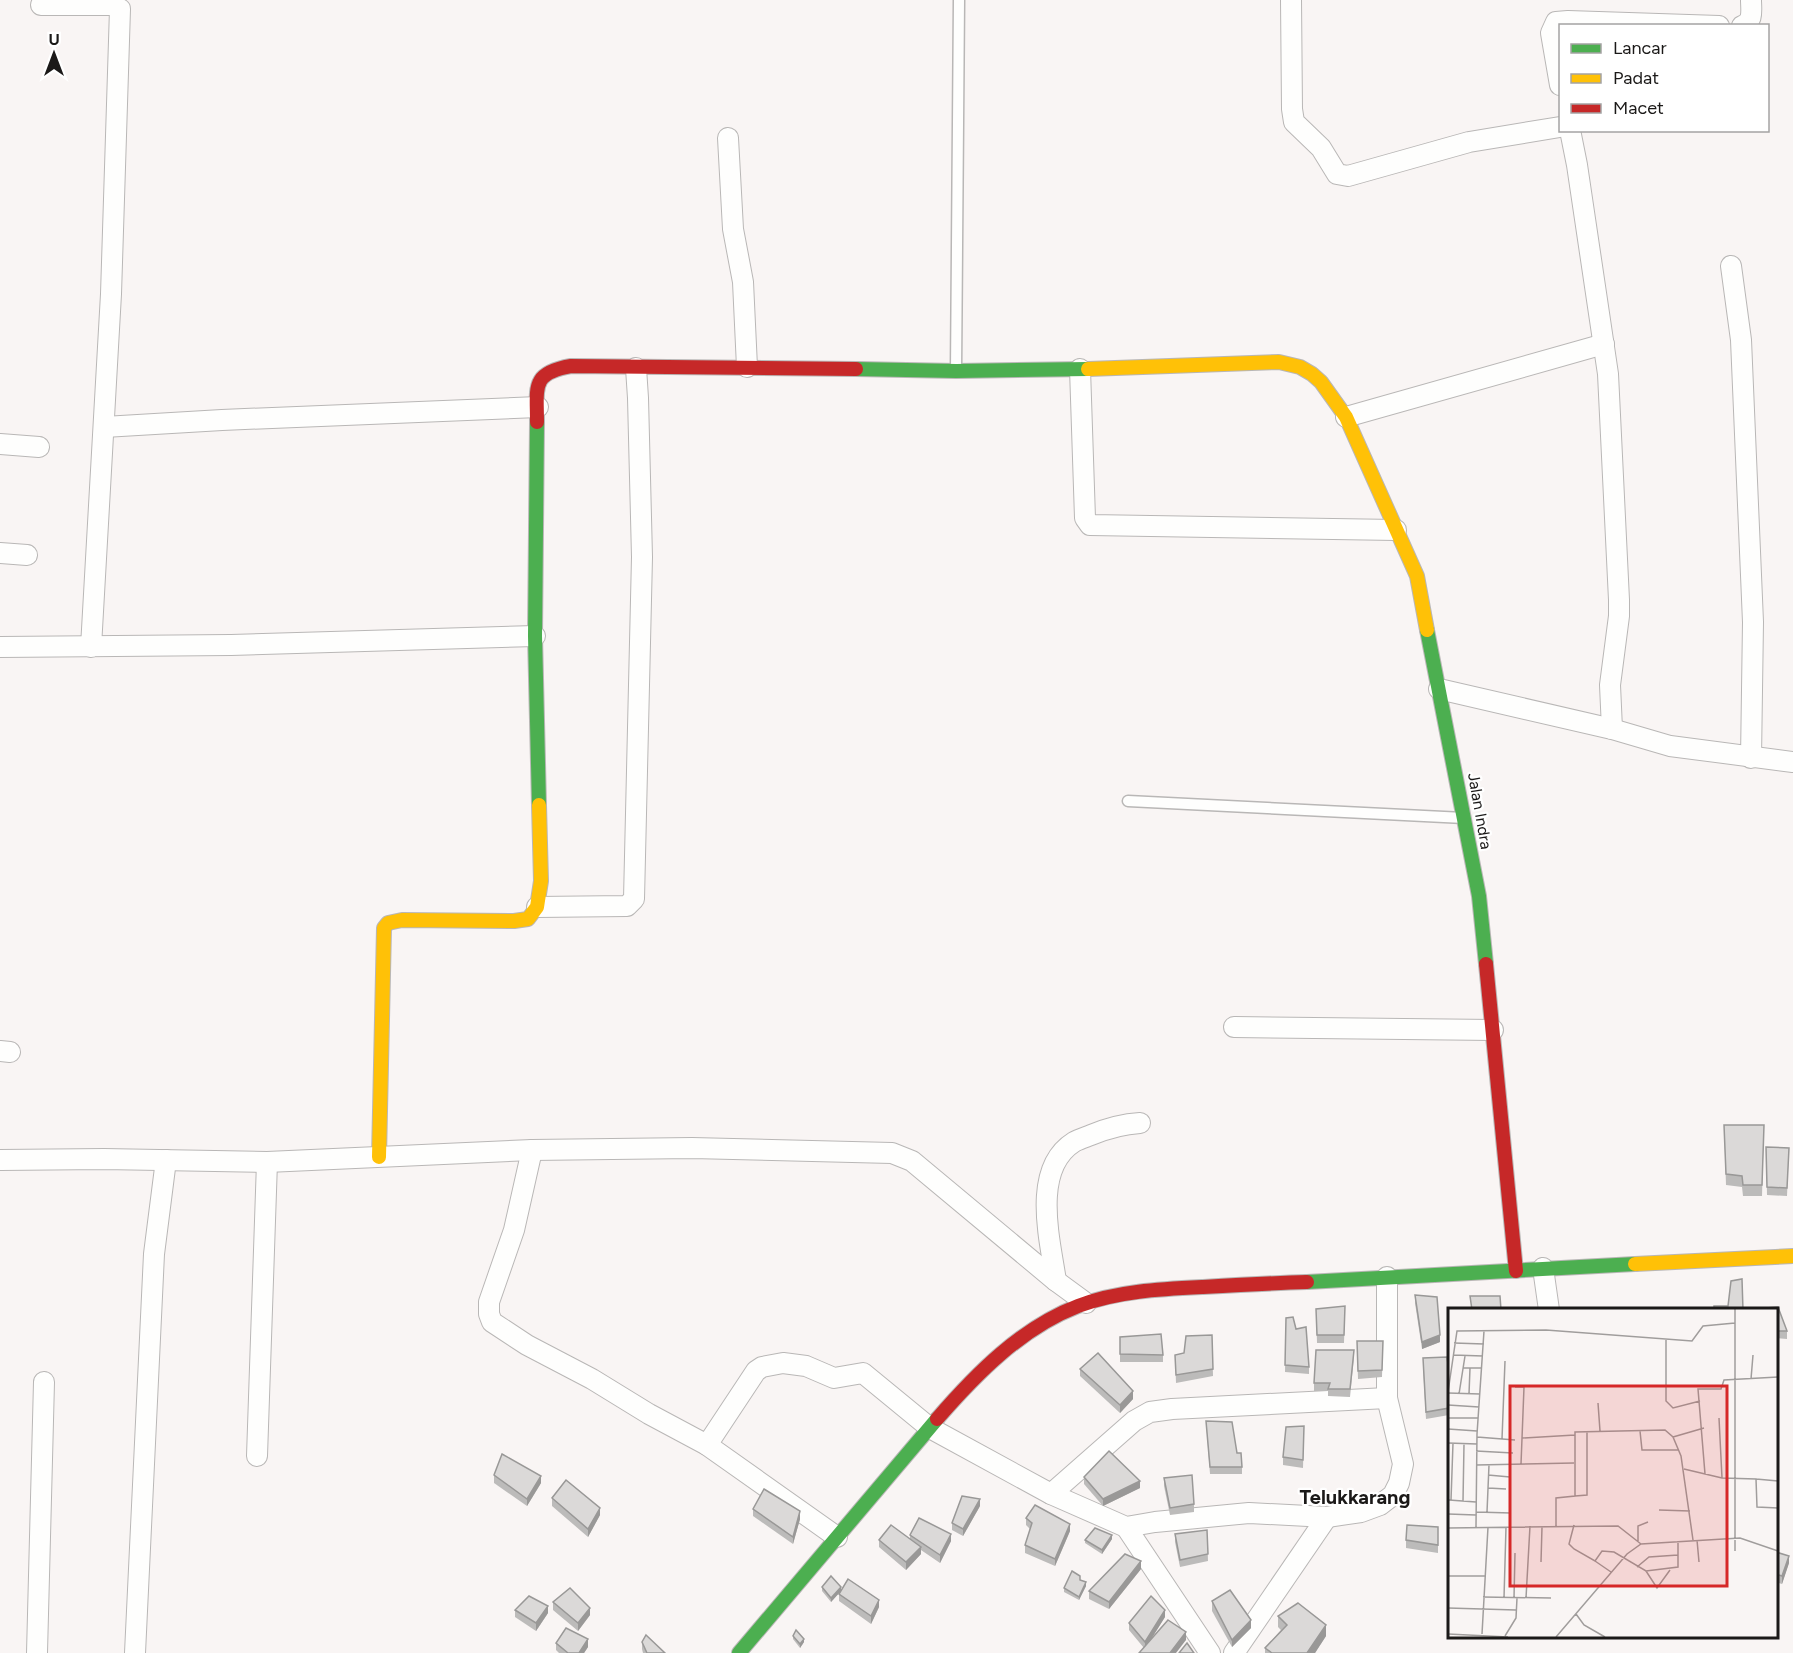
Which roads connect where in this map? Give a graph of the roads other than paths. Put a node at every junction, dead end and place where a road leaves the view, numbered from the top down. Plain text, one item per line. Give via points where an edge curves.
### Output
1 (958, 0) edge
2 (1292, 0) edge
3 (1751, 0) edge
4 (41, 5) dead end
5 (1659, 24) edge
6 (1747, 24) edge
7 (1559, 79) edge
8 (1559, 127) edge
9 (1570, 132) edge
10 (728, 138) dead end
11 (1731, 266) dead end
12 (1604, 344) junction
13 (747, 367) junction
14 (636, 368) junction
15 (1080, 369) junction
16 (956, 371) junction
17 (537, 407) junction
18 (1346, 417) junction
19 (104, 427) junction
20 (0, 444) edge
21 (39, 447) dead end
22 (1396, 530) junction
23 (0, 553) edge
24 (27, 555) dead end
25 (535, 636) junction
26 (0, 647) edge
27 (91, 647) junction
28 (1438, 689) junction
29 (1612, 729) junction
30 (1751, 758) junction
31 (1793, 762) edge
32 (1128, 801) dead end
33 (1464, 818) junction
34 (537, 907) junction
35 (1234, 1027) dead end
36 (1493, 1030) junction
37 (1140, 1123) dead end
38 (532, 1150) junction
39 (379, 1157) junction
40 (0, 1160) edge
41 (166, 1160) junction
42 (267, 1162) junction
43 (1793, 1256) edge
44 (1543, 1268) junction
45 (1516, 1271) junction
46 (1387, 1277) junction
47 (1056, 1281) junction
48 (1086, 1303) junction
49 (1549, 1308) edge
50 (44, 1382) dead end
51 (1387, 1398) junction
52 (930, 1428) junction
53 (707, 1445) junction
54 (257, 1455) dead end
55 (1051, 1494) junction
56 (1327, 1517) junction
57 (1126, 1527) junction
58 (837, 1537) junction
59 (37, 1653) edge
60 (135, 1653) edge
61 (739, 1653) edge
62 (1210, 1653) edge
63 (1234, 1653) edge

1 - 16 lane
2 - 8 street via 1294,122 1321,148 1337,174 1348,176 1469,142
3 - 6 street
4 - 19 street via 112,5 120,9
5 - 7 street via 1556,22 1551,33
9 - 12 street
10 - 13 street via 734,229 743,282
11 - 30 street via 1741,340 1753,611
12 - 18 street
12 - 29 street via 1619,600 1610,685
13 - 14 street
13 - 16 street
14 - 17 street via 553,369 542,377
14 - 34 street via 642,557 634,899 627,906
15 - 16 street
15 - 18 street, Jalan Indra via 1279,362 1300,367 1321,381
15 - 22 street via 1085,518 1090,525
17 - 19 street
17 - 25 street
18 - 22 street, Jalan Indra
19 - 27 street
20 - 21 street
22 - 28 street, Jalan Indra via 1417,576
23 - 24 street
25 - 27 street
25 - 34 street via 542,881
26 - 27 street
28 - 29 street
28 - 33 street, Jalan Indra
29 - 30 street via 1670,746
30 - 31 street
32 - 33 lane
33 - 36 street, Jalan Indra via 1479,896
34 - 39 street via 528,919 514,921 402,920 384,928
35 - 36 street
36 - 45 street, Jalan Indra
37 - 47 street via 1115,1125 1073,1143 1056,1160 1046,1205
38 - 39 street
38 - 47 street via 693,1148 892,1153 912,1161
38 - 53 street via 514,1230 489,1302 492,1322
39 - 42 street
40 - 41 street
41 - 42 street
41 - 60 street via 154,1254
42 - 54 street
43 - 44 street
44 - 45 street
44 - 49 street
45 - 46 street
46 - 48 street via 1165,1289 1119,1293
46 - 51 street
47 - 48 street
48 - 52 street via 1048,1320 1012,1344
50 - 59 street
51 - 55 street via 1150,1412 1134,1420
51 - 56 street via 1403,1464 1400,1483 1380,1505
52 - 53 street via 867,1375 834,1378 806,1366 783,1363 756,1371
52 - 55 street
52 - 58 street
53 - 58 street
55 - 57 street
56 - 57 street via 1249,1513
56 - 63 street
57 - 62 street
58 - 61 street

